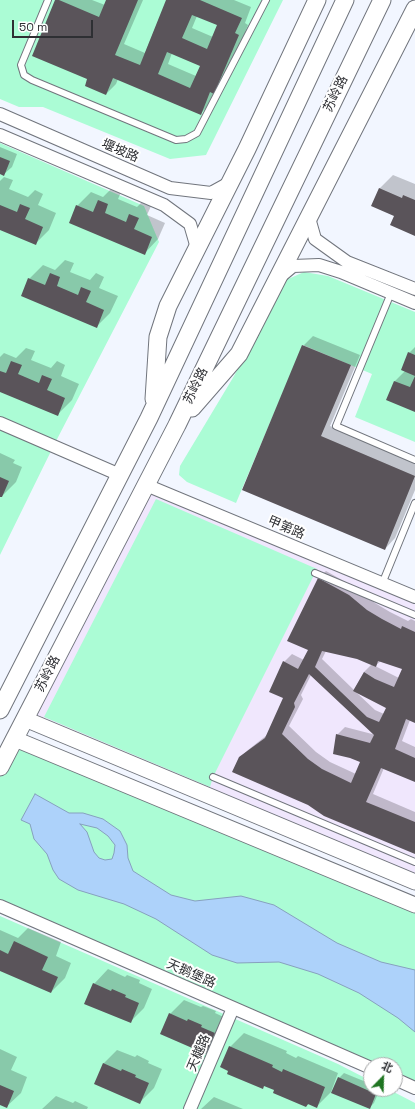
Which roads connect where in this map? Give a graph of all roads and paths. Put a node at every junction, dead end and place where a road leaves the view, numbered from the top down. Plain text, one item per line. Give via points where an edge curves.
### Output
1 (48, 0) edge
2 (266, 0) edge
3 (317, 0) edge
4 (345, 0) edge
5 (382, 0) edge
6 (415, 9) edge
7 (0, 114) edge
8 (0, 135) edge
9 (231, 182) junction
10 (309, 218) junction
11 (197, 248) junction
12 (276, 281) junction
13 (415, 289) edge
14 (391, 293) junction
15 (415, 302) edge
16 (149, 418) junction
17 (0, 423) edge
18 (177, 425) junction
19 (415, 460) edge
20 (120, 475) junction
21 (146, 485) junction
22 (415, 503) edge
23 (315, 573) dead end
24 (382, 584) junction
25 (415, 597) edge
26 (415, 615) edge
27 (0, 710) edge
28 (25, 719) junction
29 (15, 739) junction
30 (0, 767) edge
31 (213, 777) dead end
32 (415, 862) edge
33 (415, 882) edge
34 (415, 905) edge
35 (0, 906) edge
36 (233, 1008) junction
37 (363, 1065) edge
38 (403, 1083) edge
39 (415, 1088) edge
40 (190, 1109) edge

1 - 2 lane via 21,65 24,75 176,140 197,134
3 - 9 main road
4 - 16 main road, 苏岭路
5 - 18 main road, 苏岭路
6 - 10 main road
7 - 9 street, 堰坡路 via 170,188 211,193
8 - 11 street via 164,205 190,224
9 - 11 main road
10 - 12 main road
10 - 13 street via 315,238 347,262
11 - 16 main road via 168,306 158,337 154,403
12 - 14 street via 293,266 319,265
12 - 18 main road via 239,354
14 - 15 street
14 - 19 lane via 336,426
16 - 20 main road, 苏岭路
17 - 20 street
18 - 21 main road, 苏岭路
20 - 27 main road, 苏岭路
21 - 24 street, 甲第路
21 - 28 main road, 苏岭路
22 - 24 lane
23 - 26 lane
24 - 25 street, 甲第路
28 - 29 main road, 苏岭路
28 - 33 street
29 - 30 main road, 苏岭路
29 - 34 street
31 - 32 lane
35 - 36 street, 天鹅堡路
36 - 37 street, 天鹅堡路
36 - 40 street, 天樾路
38 - 39 street

